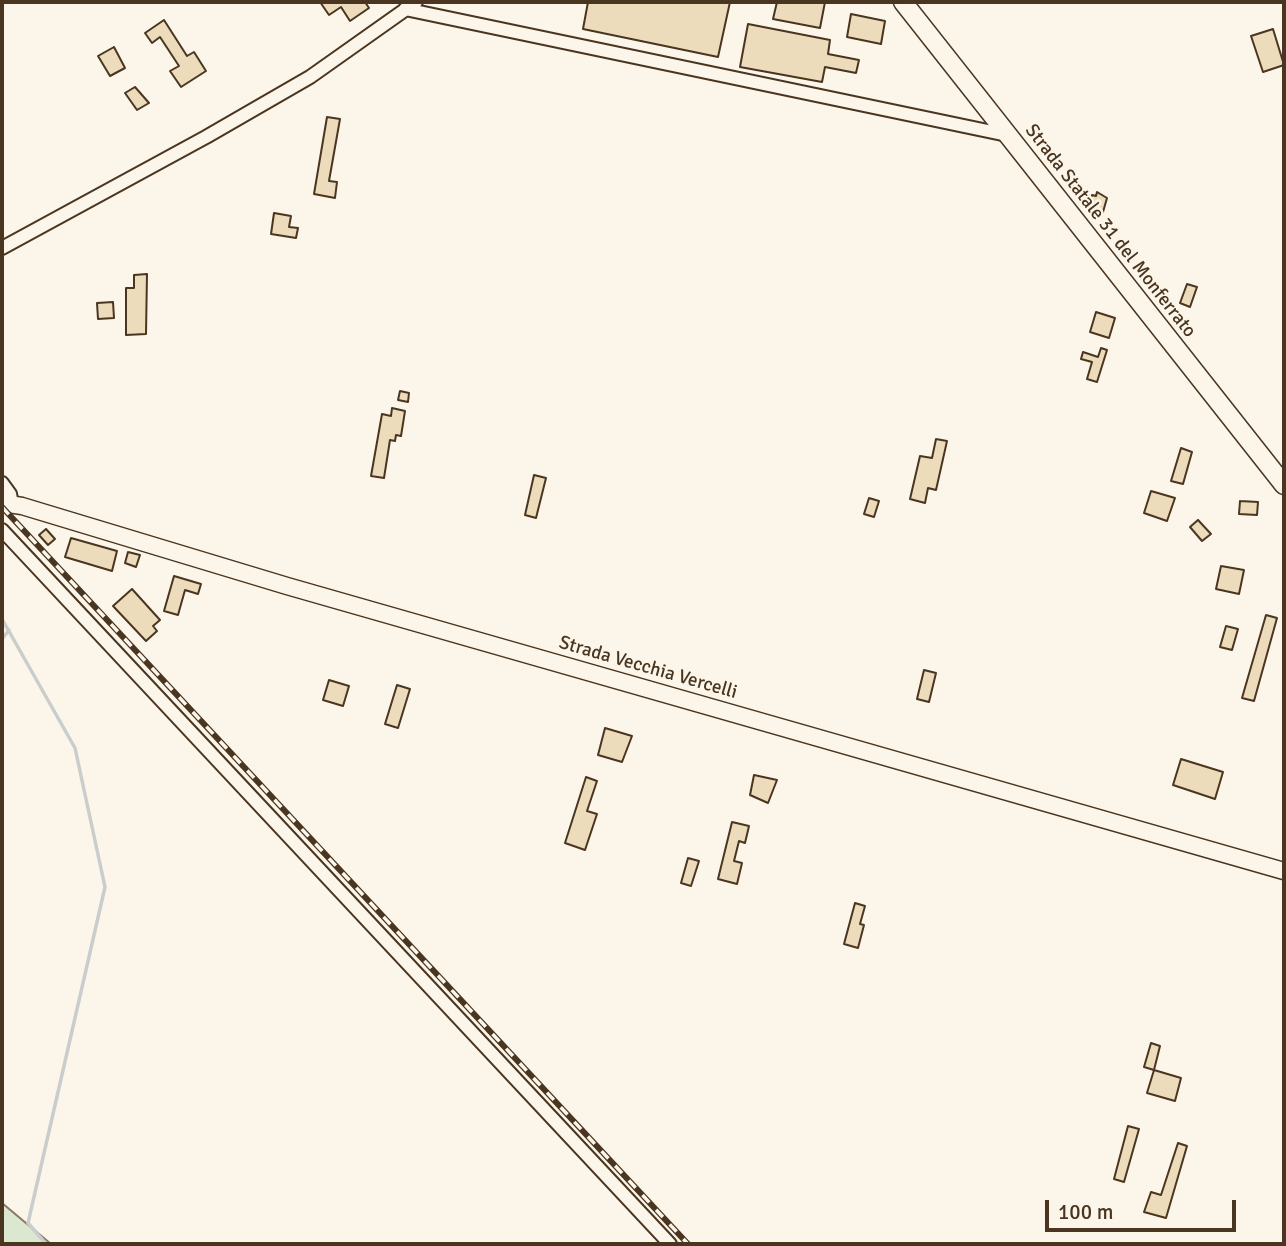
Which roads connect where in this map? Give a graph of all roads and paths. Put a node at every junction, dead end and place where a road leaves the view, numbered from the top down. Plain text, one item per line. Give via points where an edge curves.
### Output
1 (903, 2) edge
2 (410, 6) edge
3 (1007, 135) junction
4 (2, 248) edge
5 (2, 483) edge
6 (1284, 485) edge
7 (7, 503) edge
8 (2, 530) edge
9 (1284, 871) edge
10 (670, 1244) edge

1 - 3 main road, Strada Statale 31 del Monferrato
2 - 3 street
2 - 4 street via 310,77
3 - 6 main road, Strada Statale 31 del Monferrato
5 - 7 street via 10,494
7 - 9 street, Strada Vecchia Vercelli
8 - 10 street

